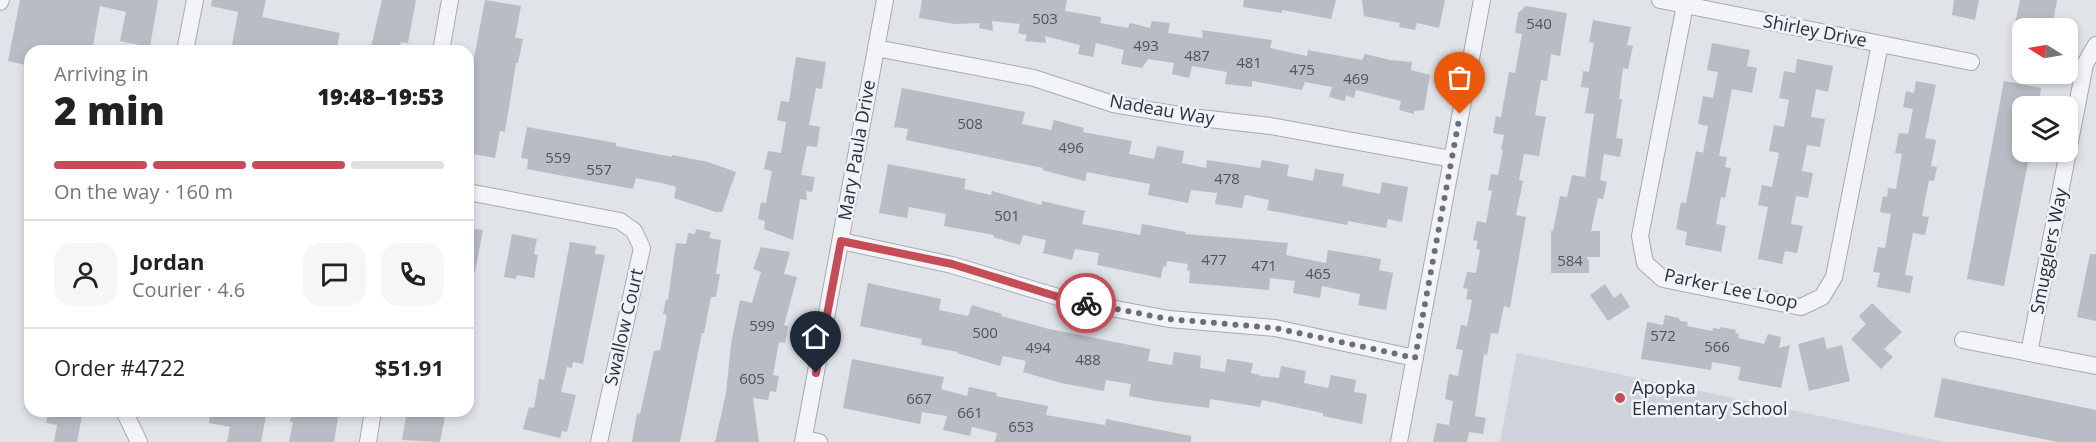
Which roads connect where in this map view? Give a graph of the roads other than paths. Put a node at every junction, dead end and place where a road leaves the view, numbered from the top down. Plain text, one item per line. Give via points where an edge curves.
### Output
1 (195, 0) edge
2 (450, 0) edge
3 (885, 0) edge
4 (1482, 0) edge
5 (1660, 0) edge
6 (1684, 5) junction
7 (1881, 44) junction
8 (186, 45) edge
9 (442, 45) edge
10 (2096, 45) edge
11 (876, 48) junction
12 (1971, 62) dead end
13 (1452, 159) junction
14 (474, 193) edge
15 (841, 241) junction
16 (1963, 340) dead end
17 (2029, 353) junction
18 (1415, 358) junction
19 (2096, 366) edge
20 (127, 417) edge
21 (372, 417) edge
22 (809, 441) edge
23 (139, 442) edge
24 (368, 442) edge
25 (599, 442) edge
26 (1399, 442) edge

1 - 8 street
2 - 9 street
3 - 11 street, Mary Paula Drive
4 - 13 street
5 - 6 street, Shirley Drive
6 - 7 street, Shirley Drive
6 - 7 street, Parker Lee Loop via 1640,236 1645,263 1662,279 1801,307 1822,297 1834,277
7 - 12 street, Shirley Drive
10 - 17 street, Smugglers Way via 2085,64
11 - 13 street, Nadeau Way via 1034,78 1113,104 1270,126
11 - 15 street, Mary Paula Drive
13 - 18 street
14 - 25 street, Swallow Court via 620,221 634,231 642,248
15 - 18 street via 952,264 1068,300 1168,319 1275,328
15 - 22 street, Mary Paula Drive
16 - 17 street
17 - 19 street
18 - 26 street
20 - 23 street
21 - 24 street

